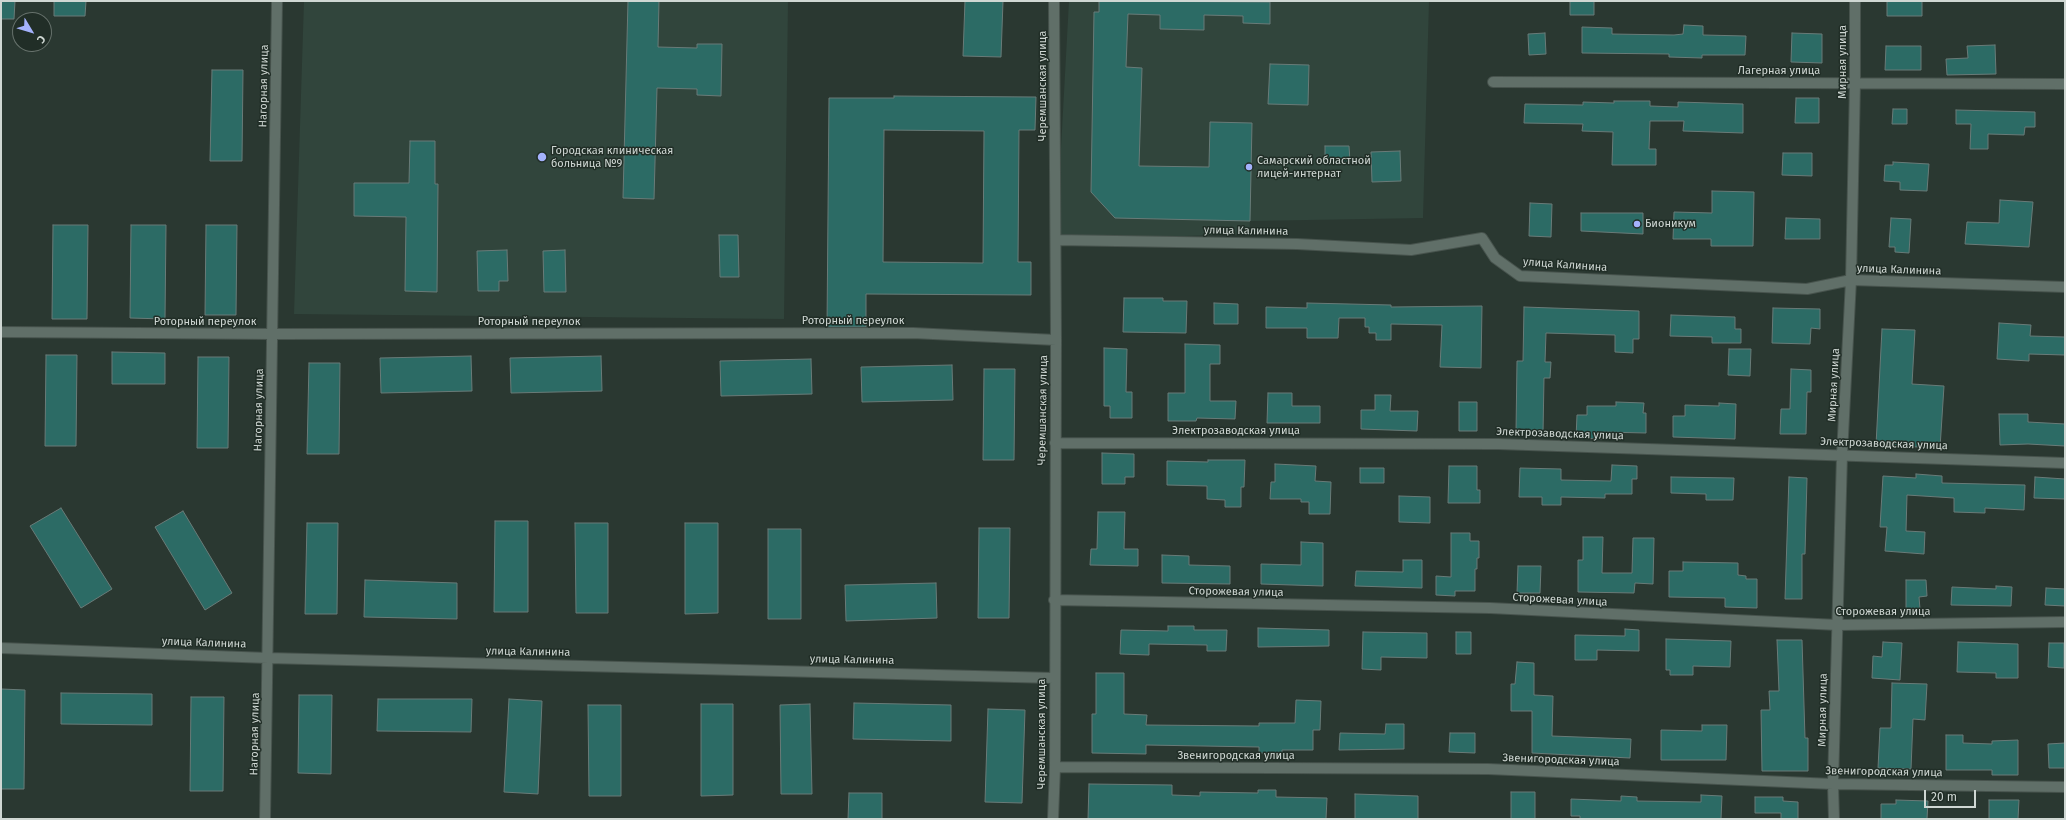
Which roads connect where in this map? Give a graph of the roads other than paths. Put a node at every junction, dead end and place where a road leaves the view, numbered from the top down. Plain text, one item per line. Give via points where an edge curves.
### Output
1 (277, 1) edge
2 (1054, 1) edge
3 (1855, 1) edge
4 (1493, 82) dead end
5 (1855, 83) junction
6 (2065, 84) edge
7 (1056, 240) junction
8 (1851, 280) junction
9 (2065, 287) edge
10 (1, 332) edge
11 (272, 334) junction
12 (1056, 340) junction
13 (1055, 443) junction
14 (1842, 455) junction
15 (2065, 463) edge
16 (1054, 600) junction
17 (2065, 622) edge
18 (1838, 625) junction
19 (1, 648) edge
20 (268, 658) junction
21 (1054, 678) junction
22 (1055, 767) junction
23 (1834, 784) junction
24 (2065, 787) edge
25 (265, 819) edge
26 (1053, 819) edge
27 (1834, 819) edge

1 - 11 street, Нагорная улица
2 - 7 street, Черемшанская улица
3 - 5 street, Мирная улица
4 - 5 street, Лагерная улица
5 - 6 street, Лагерная улица
5 - 8 street, Мирная улица
7 - 8 street, улица Калинина via 1297,244 1411,250 1482,238 1495,258 1520,276 1807,289
7 - 12 street, Черемшанская улица
8 - 9 street, улица Калинина
8 - 14 street, Мирная улица
10 - 11 street, Роторный переулок
11 - 12 street, Роторный переулок via 913,333
11 - 20 street, Нагорная улица
12 - 13 street, Черемшанская улица
13 - 14 street, Электрозаводская улица via 1498,444
13 - 16 street, Черемшанская улица
14 - 15 street, Электрозаводская улица
14 - 18 street, Мирная улица
16 - 18 street, Сторожевая улица via 1490,608
16 - 21 street, Черемшанская улица
17 - 18 street, Сторожевая улица
18 - 23 street, Мирная улица
19 - 20 street, улица Калинина
20 - 21 street, улица Калинина
20 - 25 street, Нагорная улица
21 - 22 street, Черемшанская улица
22 - 23 street, Звенигородская улица via 1488,769
22 - 26 street, Черемшанская улица
23 - 24 street, Звенигородская улица
23 - 27 street, Мирная улица

